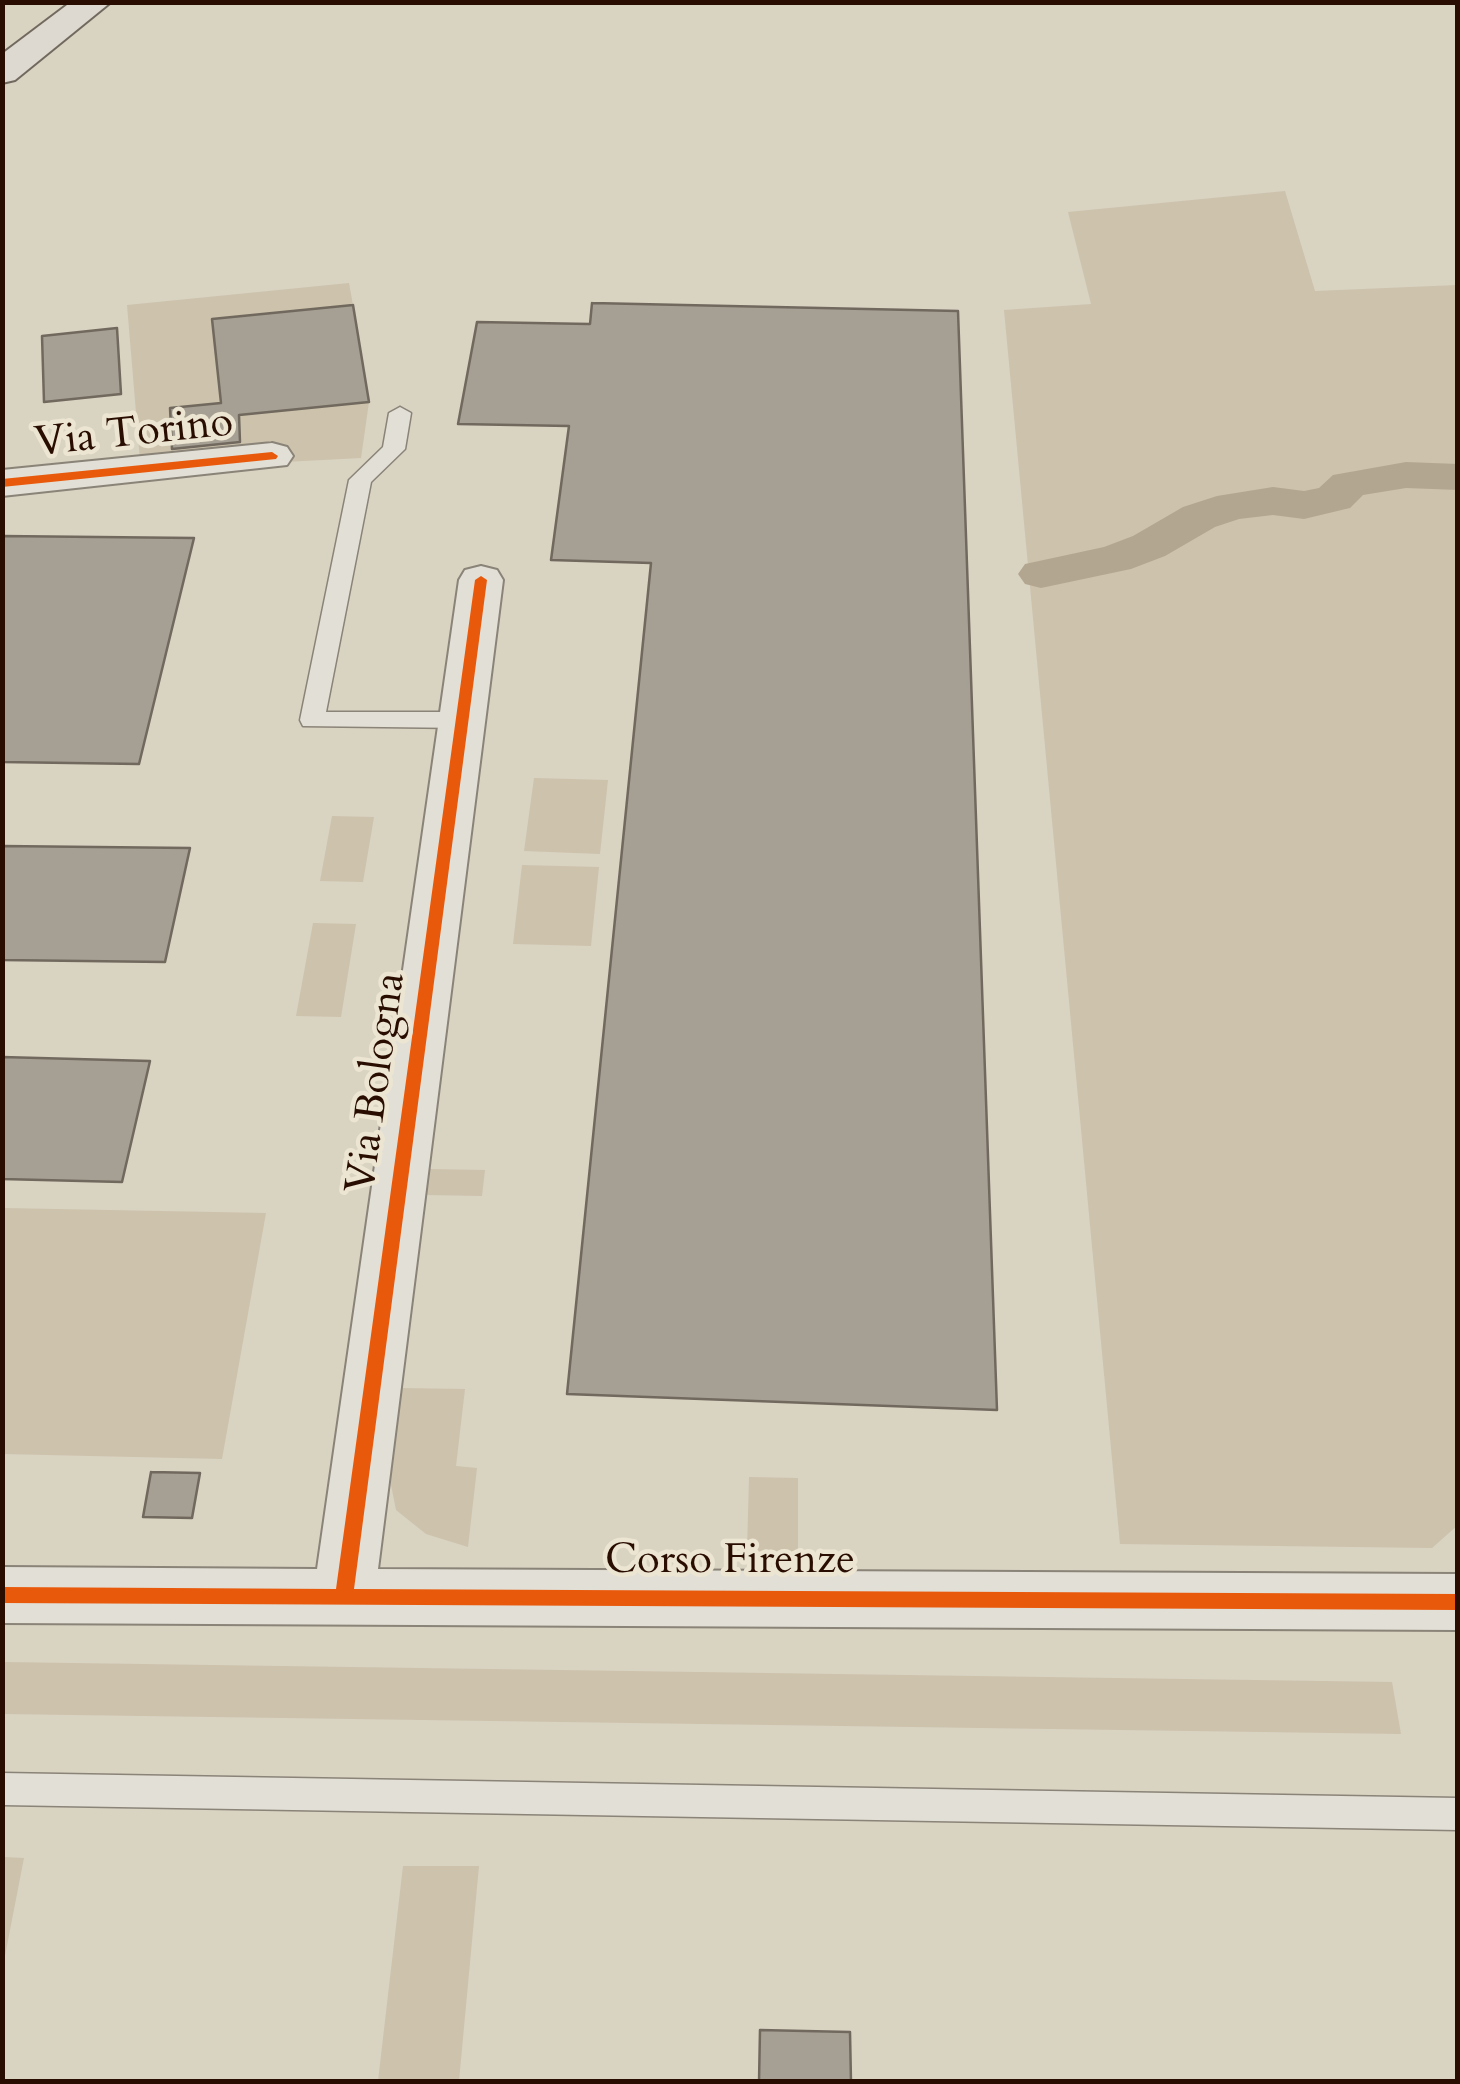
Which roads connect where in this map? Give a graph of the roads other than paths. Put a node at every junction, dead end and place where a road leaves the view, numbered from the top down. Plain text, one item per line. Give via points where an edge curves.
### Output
1 (94, 2) edge
2 (2, 72) edge
3 (400, 414) dead end
4 (272, 456) dead end
5 (2, 483) edge
6 (482, 580) dead end
7 (463, 720) junction
8 (2, 1594) edge
9 (344, 1594) junction
10 (1458, 1602) edge
11 (2, 1789) edge
12 (1458, 1814) edge

1 - 2 main road
3 - 7 lane via 394,449 360,480 312,720
4 - 5 street, Via Torino
6 - 7 street, Via Bologna
7 - 9 street, Via Bologna
8 - 9 street, Corso Firenze
9 - 10 street, Corso Firenze
11 - 12 lane

